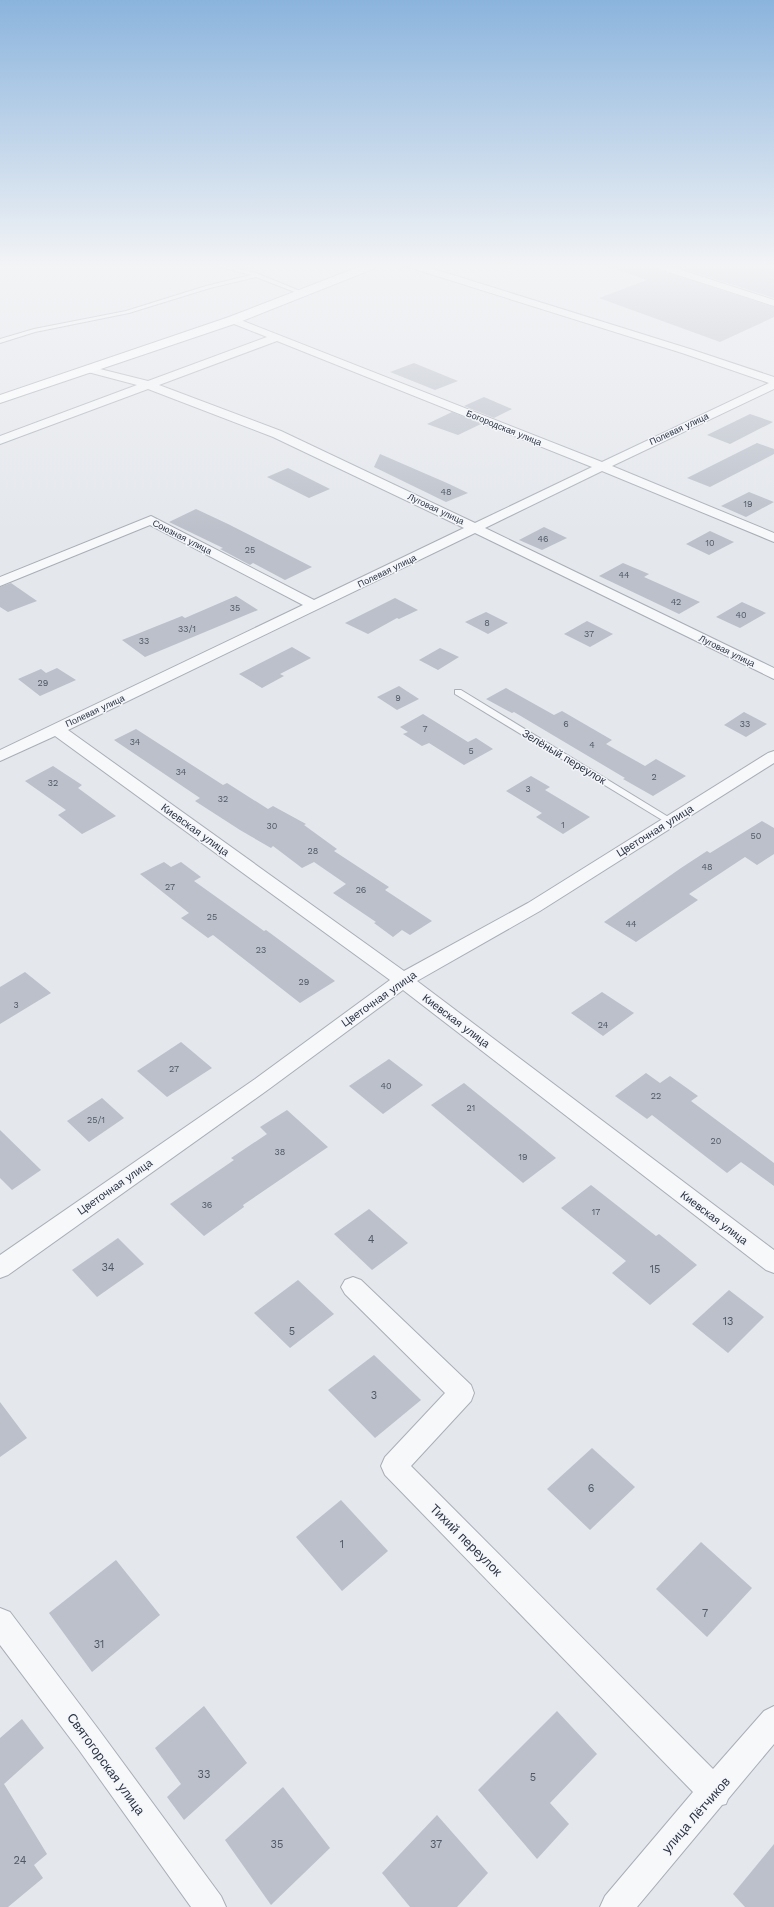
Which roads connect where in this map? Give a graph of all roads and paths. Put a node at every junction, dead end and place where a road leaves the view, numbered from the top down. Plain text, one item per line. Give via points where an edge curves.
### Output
1 (133, 354) edge
2 (232, 354) edge
3 (321, 354) edge
4 (695, 354) edge
5 (88, 369) junction
6 (774, 381) edge
7 (148, 385) junction
8 (774, 385) edge
9 (0, 399) edge
10 (0, 440) edge
11 (601, 466) junction
12 (476, 528) junction
13 (774, 538) edge
14 (0, 582) edge
15 (315, 606) junction
16 (774, 674) edge
17 (458, 692) dead end
18 (56, 729) junction
19 (0, 756) edge
20 (774, 756) edge
21 (670, 821) junction
22 (403, 980) junction
23 (774, 1263) edge
24 (0, 1268) edge
25 (353, 1287) dead end
26 (0, 1622) edge
27 (774, 1721) edge
28 (715, 1793) junction
29 (210, 1907) edge
30 (616, 1907) edge

1 - 5 main road
2 - 7 street
3 - 11 street, Богородская улица
4 - 6 street
5 - 7 street, Луговая улица
5 - 9 main road
7 - 10 street
7 - 12 street, Луговая улица via 277,434
8 - 11 street, Полевая улица
11 - 12 street, Полевая улица
11 - 13 street, Богородская улица
12 - 15 street, Полевая улица
12 - 16 street, Луговая улица
14 - 15 street, Союзная улица via 151,520
15 - 18 street, Полевая улица
17 - 21 lane, Зелёный переулок
18 - 19 street, Полевая улица
18 - 22 street, Киевская улица
20 - 21 street, Цветочная улица
21 - 22 street, Цветочная улица via 534,907
22 - 23 street, Киевская улица
22 - 24 street, Цветочная улица via 262,1084
25 - 28 street, Тихий переулок via 462,1393 394,1466
26 - 29 street, Святогорская улица
27 - 28 street, улица Лётчиков
28 - 30 street, улица Лётчиков

